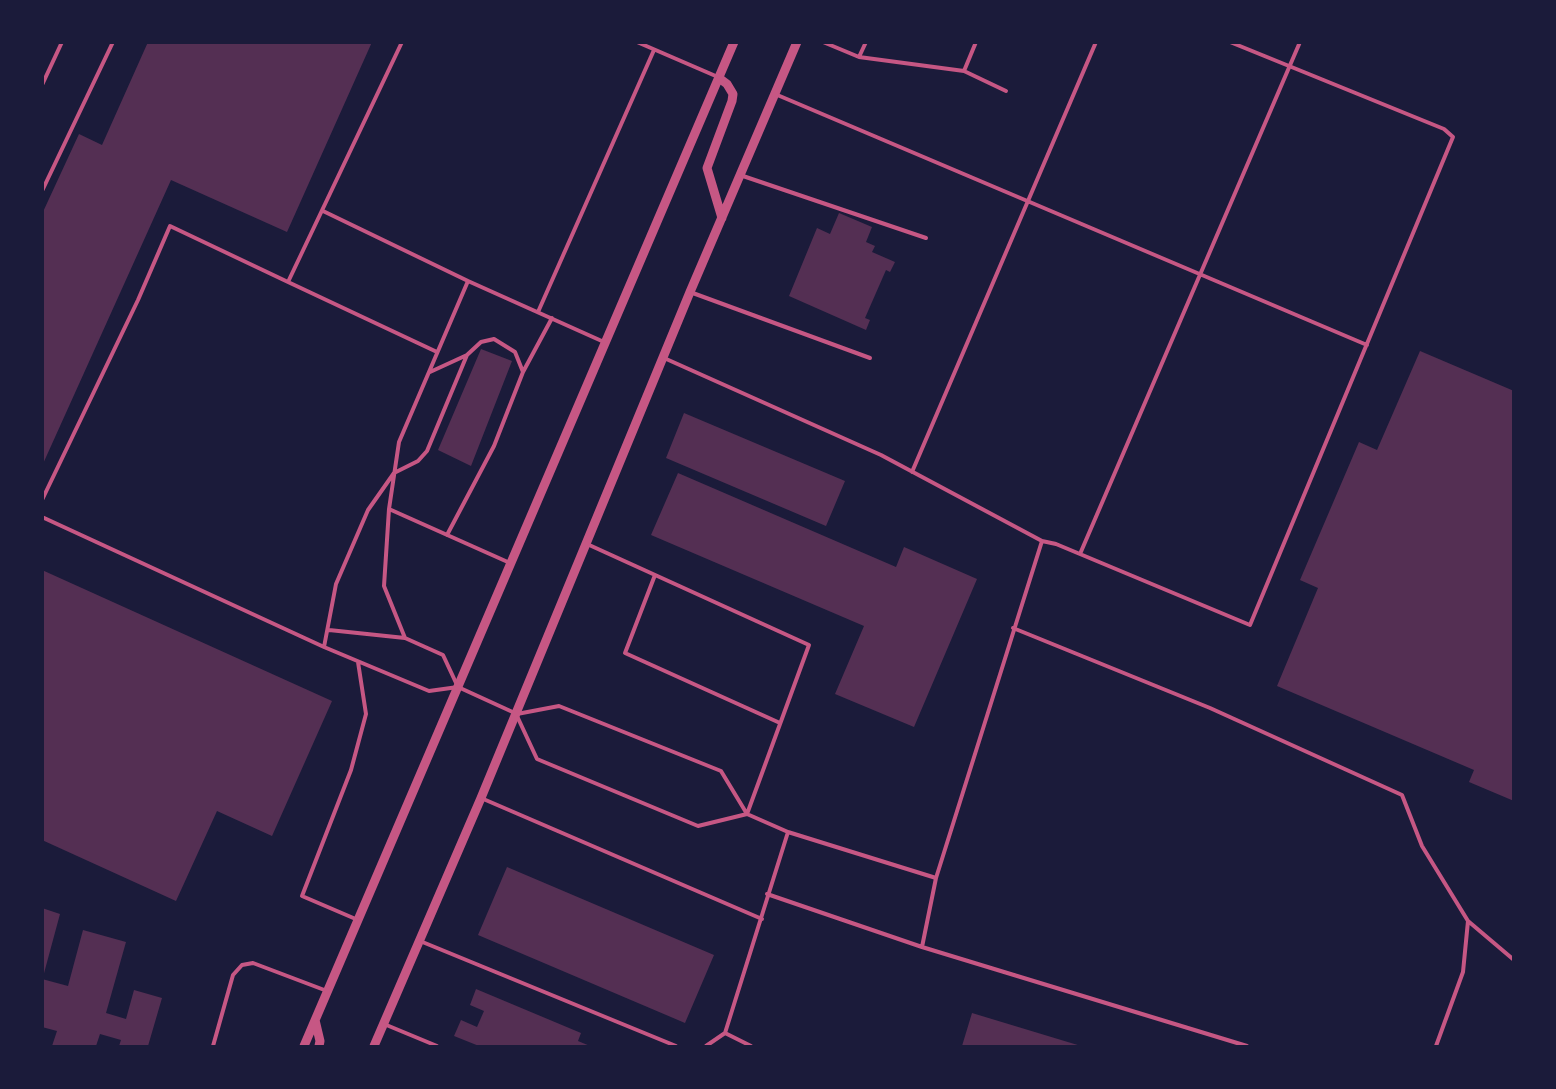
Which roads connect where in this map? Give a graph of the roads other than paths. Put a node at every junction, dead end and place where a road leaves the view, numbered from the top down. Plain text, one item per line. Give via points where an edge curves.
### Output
1 (62, 42) edge
2 (113, 42) edge
3 (402, 42) edge
4 (637, 42) edge
5 (734, 42) edge
6 (797, 42) edge
7 (823, 42) edge
8 (866, 42) edge
9 (1096, 42) edge
10 (1230, 42) edge
11 (1300, 42) edge
12 (975, 43) edge
13 (654, 50) junction
14 (859, 57) junction
15 (1291, 66) junction
16 (964, 71) junction
17 (719, 78) junction
18 (42, 85) edge
19 (1006, 91) dead end
20 (775, 94) junction
21 (740, 175) junction
22 (42, 191) edge
23 (1027, 201) junction
24 (323, 211) junction
25 (722, 218) junction
26 (926, 238) dead end
27 (1200, 275) junction
28 (468, 281) junction
29 (288, 282) junction
30 (690, 292) junction
31 (538, 312) junction
32 (552, 318) junction
33 (606, 343) junction
34 (1367, 345) junction
35 (437, 352) junction
36 (467, 355) junction
37 (663, 358) junction
38 (870, 358) dead end
39 (429, 372) junction
40 (522, 372) junction
41 (912, 472) junction
42 (394, 473) junction
43 (42, 500) edge
44 (388, 509) junction
45 (42, 517) edge
46 (447, 535) junction
47 (1042, 541) junction
48 (587, 544) junction
49 (1080, 554) junction
50 (511, 563) junction
51 (655, 575) junction
52 (1013, 628) junction
53 (329, 630) junction
54 (405, 638) junction
55 (324, 648) junction
56 (358, 662) junction
57 (458, 687) junction
58 (516, 714) junction
59 (780, 723) junction
60 (481, 798) junction
61 (747, 814) junction
62 (788, 832) junction
63 (936, 878) junction
64 (767, 894) junction
65 (762, 919) junction
66 (358, 920) junction
67 (1468, 922) junction
68 (420, 941) junction
69 (922, 947) junction
70 (1514, 960) edge
71 (328, 991) junction
72 (315, 1020) junction
73 (384, 1024) junction
74 (725, 1033) junction
75 (213, 1046) edge
76 (304, 1046) edge
77 (319, 1046) edge
78 (374, 1046) edge
79 (438, 1046) edge
80 (676, 1046) edge
81 (706, 1046) edge
82 (751, 1046) edge
83 (1247, 1046) edge
84 (1436, 1046) edge

1 - 18 lane
2 - 22 lane
3 - 24 lane
4 - 13 lane
5 - 17 street
6 - 20 street
7 - 14 lane
8 - 14 lane
9 - 23 lane
10 - 15 lane
11 - 15 lane
12 - 16 lane
13 - 17 lane
13 - 31 lane
14 - 16 lane
15 - 27 lane
15 - 34 lane via 1444,129 1453,137
16 - 19 lane
17 - 25 street via 733,94 707,168
17 - 33 street
20 - 21 street
20 - 23 lane
21 - 25 street
21 - 26 lane
23 - 27 lane
23 - 41 lane
24 - 28 lane
24 - 29 lane
25 - 30 street
27 - 34 lane
27 - 49 lane
28 - 31 lane
28 - 35 lane
29 - 35 lane
29 - 43 lane via 170,226
30 - 37 street
30 - 38 lane
31 - 32 lane
32 - 33 lane
32 - 40 lane
33 - 50 street
34 - 49 lane via 1250,625
35 - 39 lane
36 - 39 lane
36 - 40 lane via 481,342 494,339 515,352
36 - 42 lane via 427,451 418,461
37 - 41 lane
37 - 48 street
39 - 42 lane via 399,442
40 - 46 lane via 494,446
41 - 47 lane
42 - 44 lane
42 - 53 lane via 368,510 336,584
44 - 46 lane
44 - 54 lane via 384,586
45 - 55 lane
46 - 50 lane
47 - 49 lane
47 - 52 lane
48 - 51 lane
48 - 58 street
50 - 57 street
51 - 59 lane via 809,645
51 - 59 lane via 625,653
52 - 63 lane
52 - 67 lane via 1210,708 1402,795 1422,846
53 - 54 lane
53 - 55 lane
54 - 57 lane via 443,655
55 - 56 lane
56 - 57 lane via 429,691
56 - 66 lane via 366,714 351,770 302,896
57 - 58 lane
57 - 66 street
58 - 60 street
58 - 61 lane via 559,706 721,771
58 - 61 lane via 537,759 698,826
59 - 61 lane
60 - 65 lane
60 - 68 street
61 - 62 lane
62 - 63 lane
62 - 64 lane
63 - 69 lane
64 - 65 lane
64 - 69 lane
65 - 74 lane
66 - 71 street
67 - 70 lane
67 - 84 lane via 1462,972
68 - 73 street
68 - 80 lane
69 - 83 lane
71 - 72 street
71 - 75 lane via 252,963 242,965 233,975
72 - 76 street
72 - 77 street
73 - 78 street
73 - 79 lane
74 - 81 lane
74 - 82 lane

